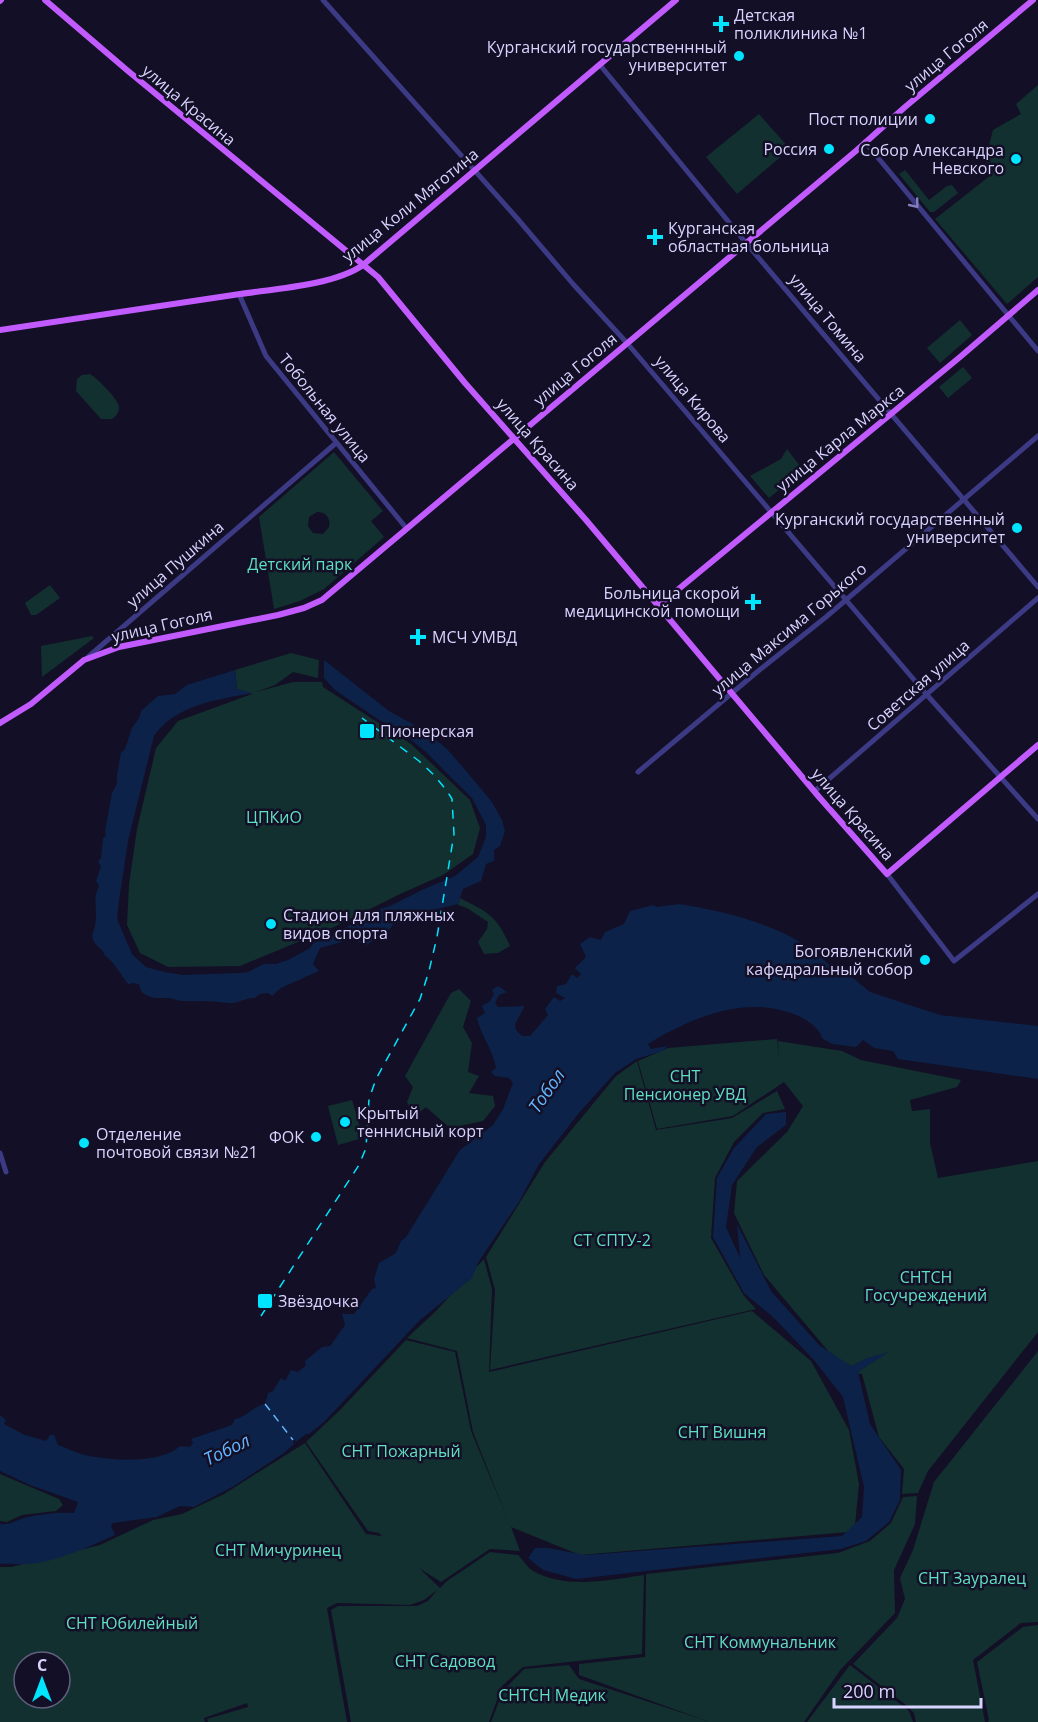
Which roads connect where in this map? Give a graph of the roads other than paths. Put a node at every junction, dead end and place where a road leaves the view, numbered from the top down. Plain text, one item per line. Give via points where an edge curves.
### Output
1 (45, 0) edge
2 (323, 0) edge
3 (676, 0) edge
4 (1033, 0) edge
5 (600, 65) junction
6 (865, 142) junction
7 (474, 171) junction
8 (746, 243) junction
9 (363, 265) junction
10 (1038, 290) edge
11 (239, 294) junction
12 (1008, 315) junction
13 (0, 330) edge
14 (627, 343) junction
15 (1038, 351) edge
16 (890, 414) junction
17 (1038, 435) edge
18 (514, 438) junction
19 (336, 443) junction
20 (964, 499) junction
21 (770, 512) junction
22 (407, 529) junction
23 (1038, 587) edge
24 (1038, 598) edge
25 (847, 599) junction
26 (658, 606) junction
27 (84, 660) junction
28 (732, 693) junction
29 (927, 695) junction
30 (0, 723) edge
31 (1038, 745) edge
32 (638, 772) dead end
33 (1002, 776) junction
34 (815, 791) junction
35 (1038, 819) edge
36 (887, 874) junction
37 (1038, 894) edge
38 (0, 1153) edge
39 (6, 1173) dead end

1 - 9 main road, улица Красина
2 - 7 street, улица Кирова
3 - 5 main road, улица Коли Мяготина
4 - 6 main road, улица Гоголя
5 - 7 main road, улица Коли Мяготина
5 - 8 street, улица Томина
6 - 8 main road, улица Гоголя
6 -> 12 street
7 - 9 main road, улица Коли Мяготина
7 - 14 street, улица Кирова
8 - 14 main road, улица Гоголя
8 - 16 street, улица Томина
9 - 11 main road, улица Коли Мяготина via 338,277
9 - 18 main road, улица Красина via 378,277
10 - 12 main road, улица Карла Маркса
11 - 13 main road, улица Коли Мяготина
11 - 19 street, Тобольная улица via 266,356
12 - 15 street
12 - 16 main road, улица Карла Маркса
14 - 18 main road, улица Гоголя
14 - 21 street, улица Кирова
16 - 20 street, улица Томина
16 - 21 main road, улица Карла Маркса
17 - 20 street, улица Максима Горького
18 - 22 main road, улица Гоголя
18 - 26 main road, улица Красина
19 - 22 street, Тобольная улица
19 - 27 street, улица Пушкина
20 - 23 street, улица Томина
20 - 25 street, улица Максима Горького
21 - 25 street, улица Кирова
21 - 26 main road, улица Карла Маркса
22 - 27 main road, улица Гоголя via 338,588 304,608 118,647
24 - 29 street, Советская улица
25 - 28 street, улица Максима Горького
25 - 29 street, улица Кирова
26 - 28 main road, улица Красина
27 - 30 main road, улица Пушкина via 32,704
28 - 32 street, улица Максима Горького
28 - 34 main road, улица Красина
29 - 33 street, улица Кирова
29 - 34 street, Советская улица
31 - 33 main road
33 - 35 street, улица Кирова
33 - 36 main road
34 - 36 main road, улица Красина
36 - 37 street, улица Красина via 954,961
38 - 39 street

